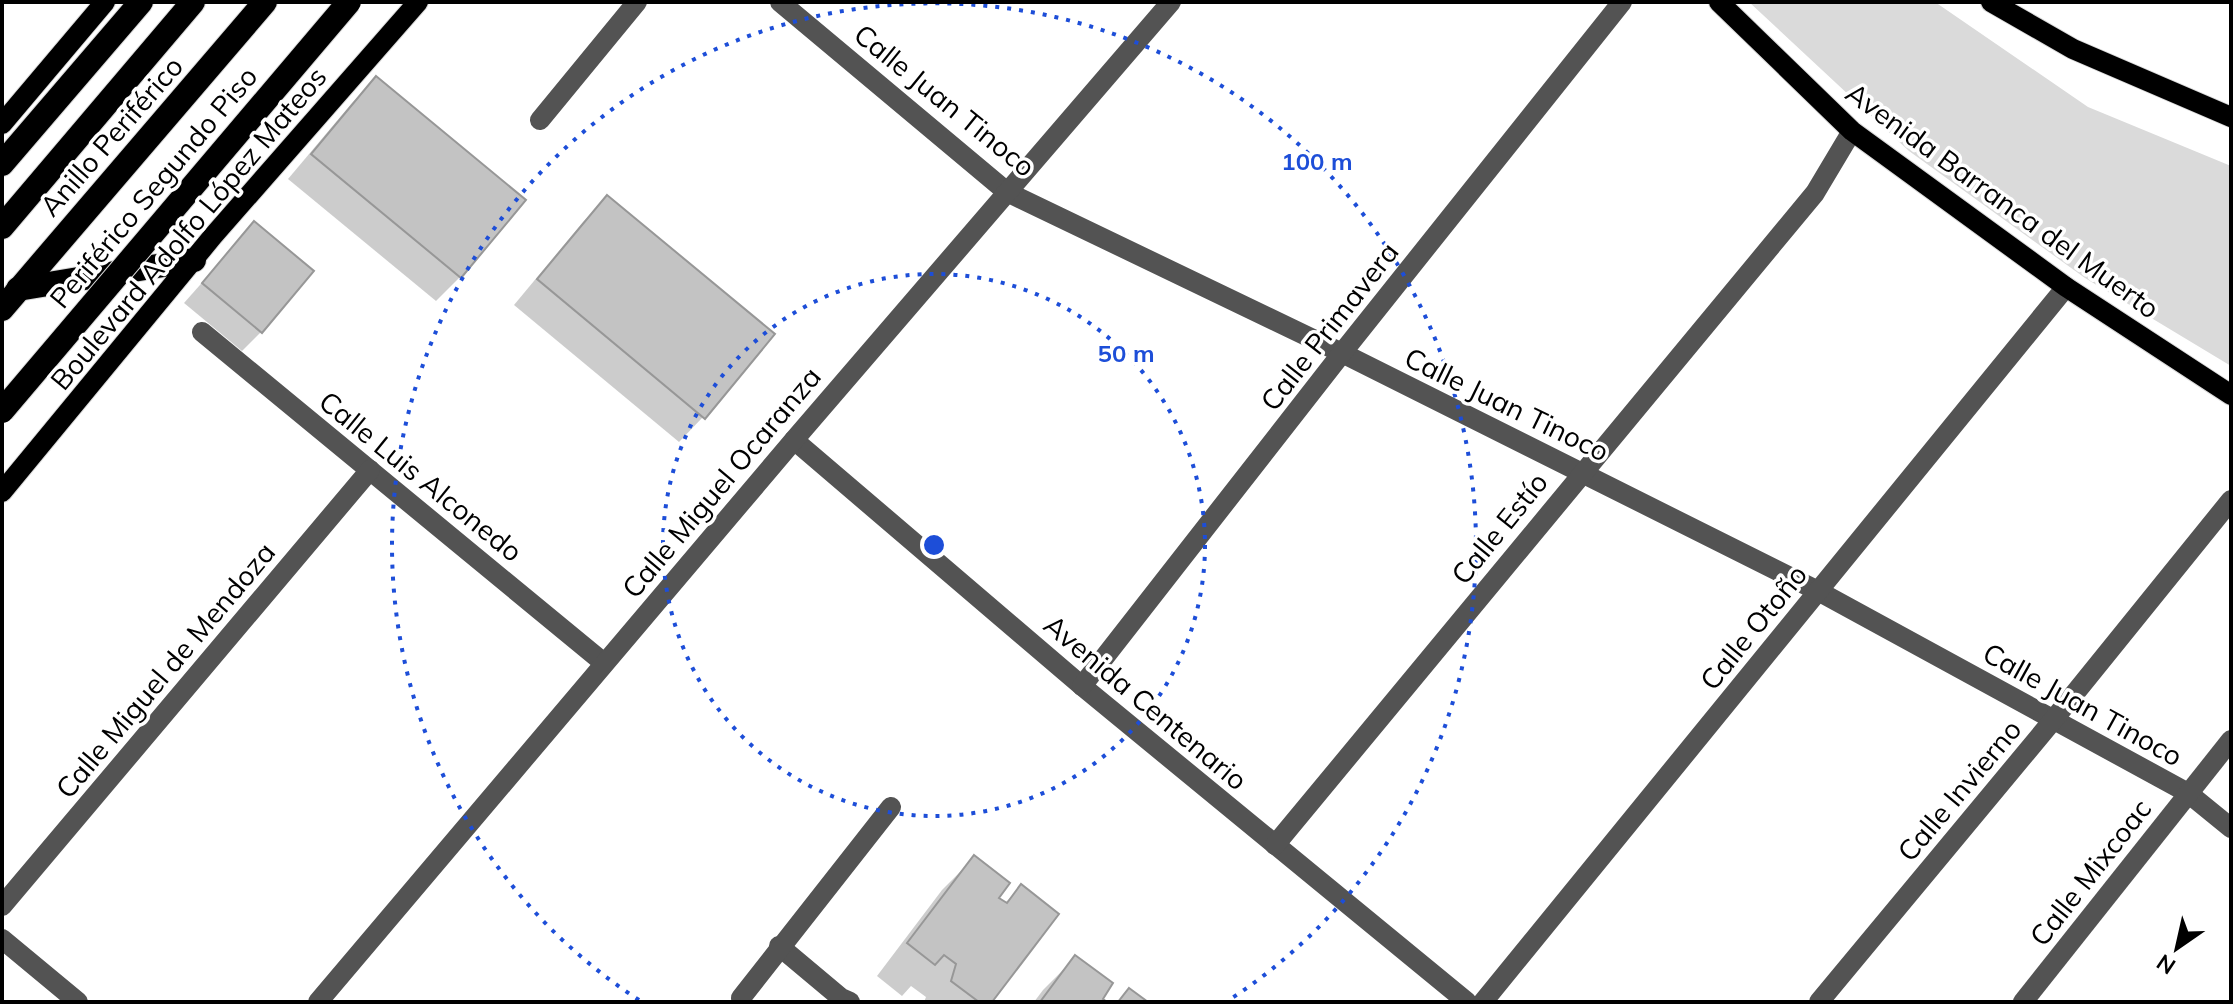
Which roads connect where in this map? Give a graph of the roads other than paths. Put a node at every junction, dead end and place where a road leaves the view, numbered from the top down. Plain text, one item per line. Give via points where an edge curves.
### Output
1 (105, 2) edge
2 (141, 2) edge
3 (193, 2) edge
4 (265, 2) edge
5 (349, 2) edge
6 (418, 2) edge
7 (637, 2) edge
8 (780, 2) edge
9 (1171, 2) edge
10 (1622, 2) edge
11 (1719, 2) edge
12 (1991, 2) edge
13 (2231, 117) edge
14 (540, 120) dead end
15 (2, 124) edge
16 (1852, 131) junction
17 (2, 164) edge
18 (1007, 192) junction
19 (2, 227) edge
20 (194, 260) junction
21 (2066, 287) junction
22 (18, 289) junction
23 (2, 309) edge
24 (202, 332) dead end
25 (1342, 353) junction
26 (2231, 395) edge
27 (2, 411) edge
28 (794, 440) junction
29 (370, 470) junction
30 (1581, 472) junction
31 (2, 492) edge
32 (2231, 500) edge
33 (1818, 591) junction
34 (604, 663) junction
35 (1082, 686) junction
36 (2054, 719) junction
37 (2231, 740) edge
38 (2188, 793) junction
39 (891, 807) dead end
40 (2231, 828) edge
41 (1275, 845) junction
42 (2, 906) edge
43 (2, 939) edge
44 (779, 946) junction
45 (741, 998) dead end
46 (78, 1002) edge
47 (318, 1002) edge
48 (850, 1002) edge
49 (1467, 1002) edge
50 (1483, 1002) edge
51 (1819, 1002) edge
52 (2023, 1002) edge

1 - 15 main road
2 - 17 highway
3 - 19 highway, Anillo Periférico
4 - 22 highway, Anillo Periférico
5 - 27 highway, Periférico Segundo Piso, bridge
6 - 20 main road, Boulevard Adolfo López Mateos
7 - 14 street
8 - 18 street, Calle Juan Tinoco
9 - 18 street, Calle Miguel Ocaranza
10 - 25 street, Calle Primavera
11 - 16 main road, Avenida Barranca del Muerto
12 - 13 main road via 2073,49
16 - 21 main road, Avenida Barranca del Muerto
16 - 30 street, Calle Estío via 1815,193
18 - 25 street, Calle Juan Tinoco
18 - 28 street, Calle Miguel Ocaranza
20 - 22 highway
20 - 31 main road, Boulevard Adolfo López Mateos
21 - 26 main road, Avenida Barranca del Muerto
21 - 33 street, Calle Otoño
22 - 23 highway, Anillo Periférico
24 - 29 street, Calle Luis Alconedo
25 - 30 street, Calle Juan Tinoco
25 - 35 street, Calle Primavera
28 - 34 street, Calle Miguel Ocaranza
28 - 35 street, Avenida Centenario
29 - 34 street, Calle Luis Alconedo
29 - 42 street, Calle Miguel de Mendoza
30 - 33 street, Calle Juan Tinoco
30 - 41 street, Calle Estío
32 - 36 street, Calle Invierno
33 - 36 street, Calle Juan Tinoco
33 - 50 street, Calle Otoño
34 - 47 street, Calle Miguel Ocaranza
35 - 41 street, Avenida Centenario
36 - 38 street, Calle Juan Tinoco
36 - 51 street, Calle Invierno
37 - 38 street, Calle Mixcoac
38 - 40 street, Calle Juan Tinoco
38 - 52 street, Calle Mixcoac
39 - 44 street
41 - 49 street, Avenida Centenario
43 - 46 street
44 - 45 street
44 - 48 street

